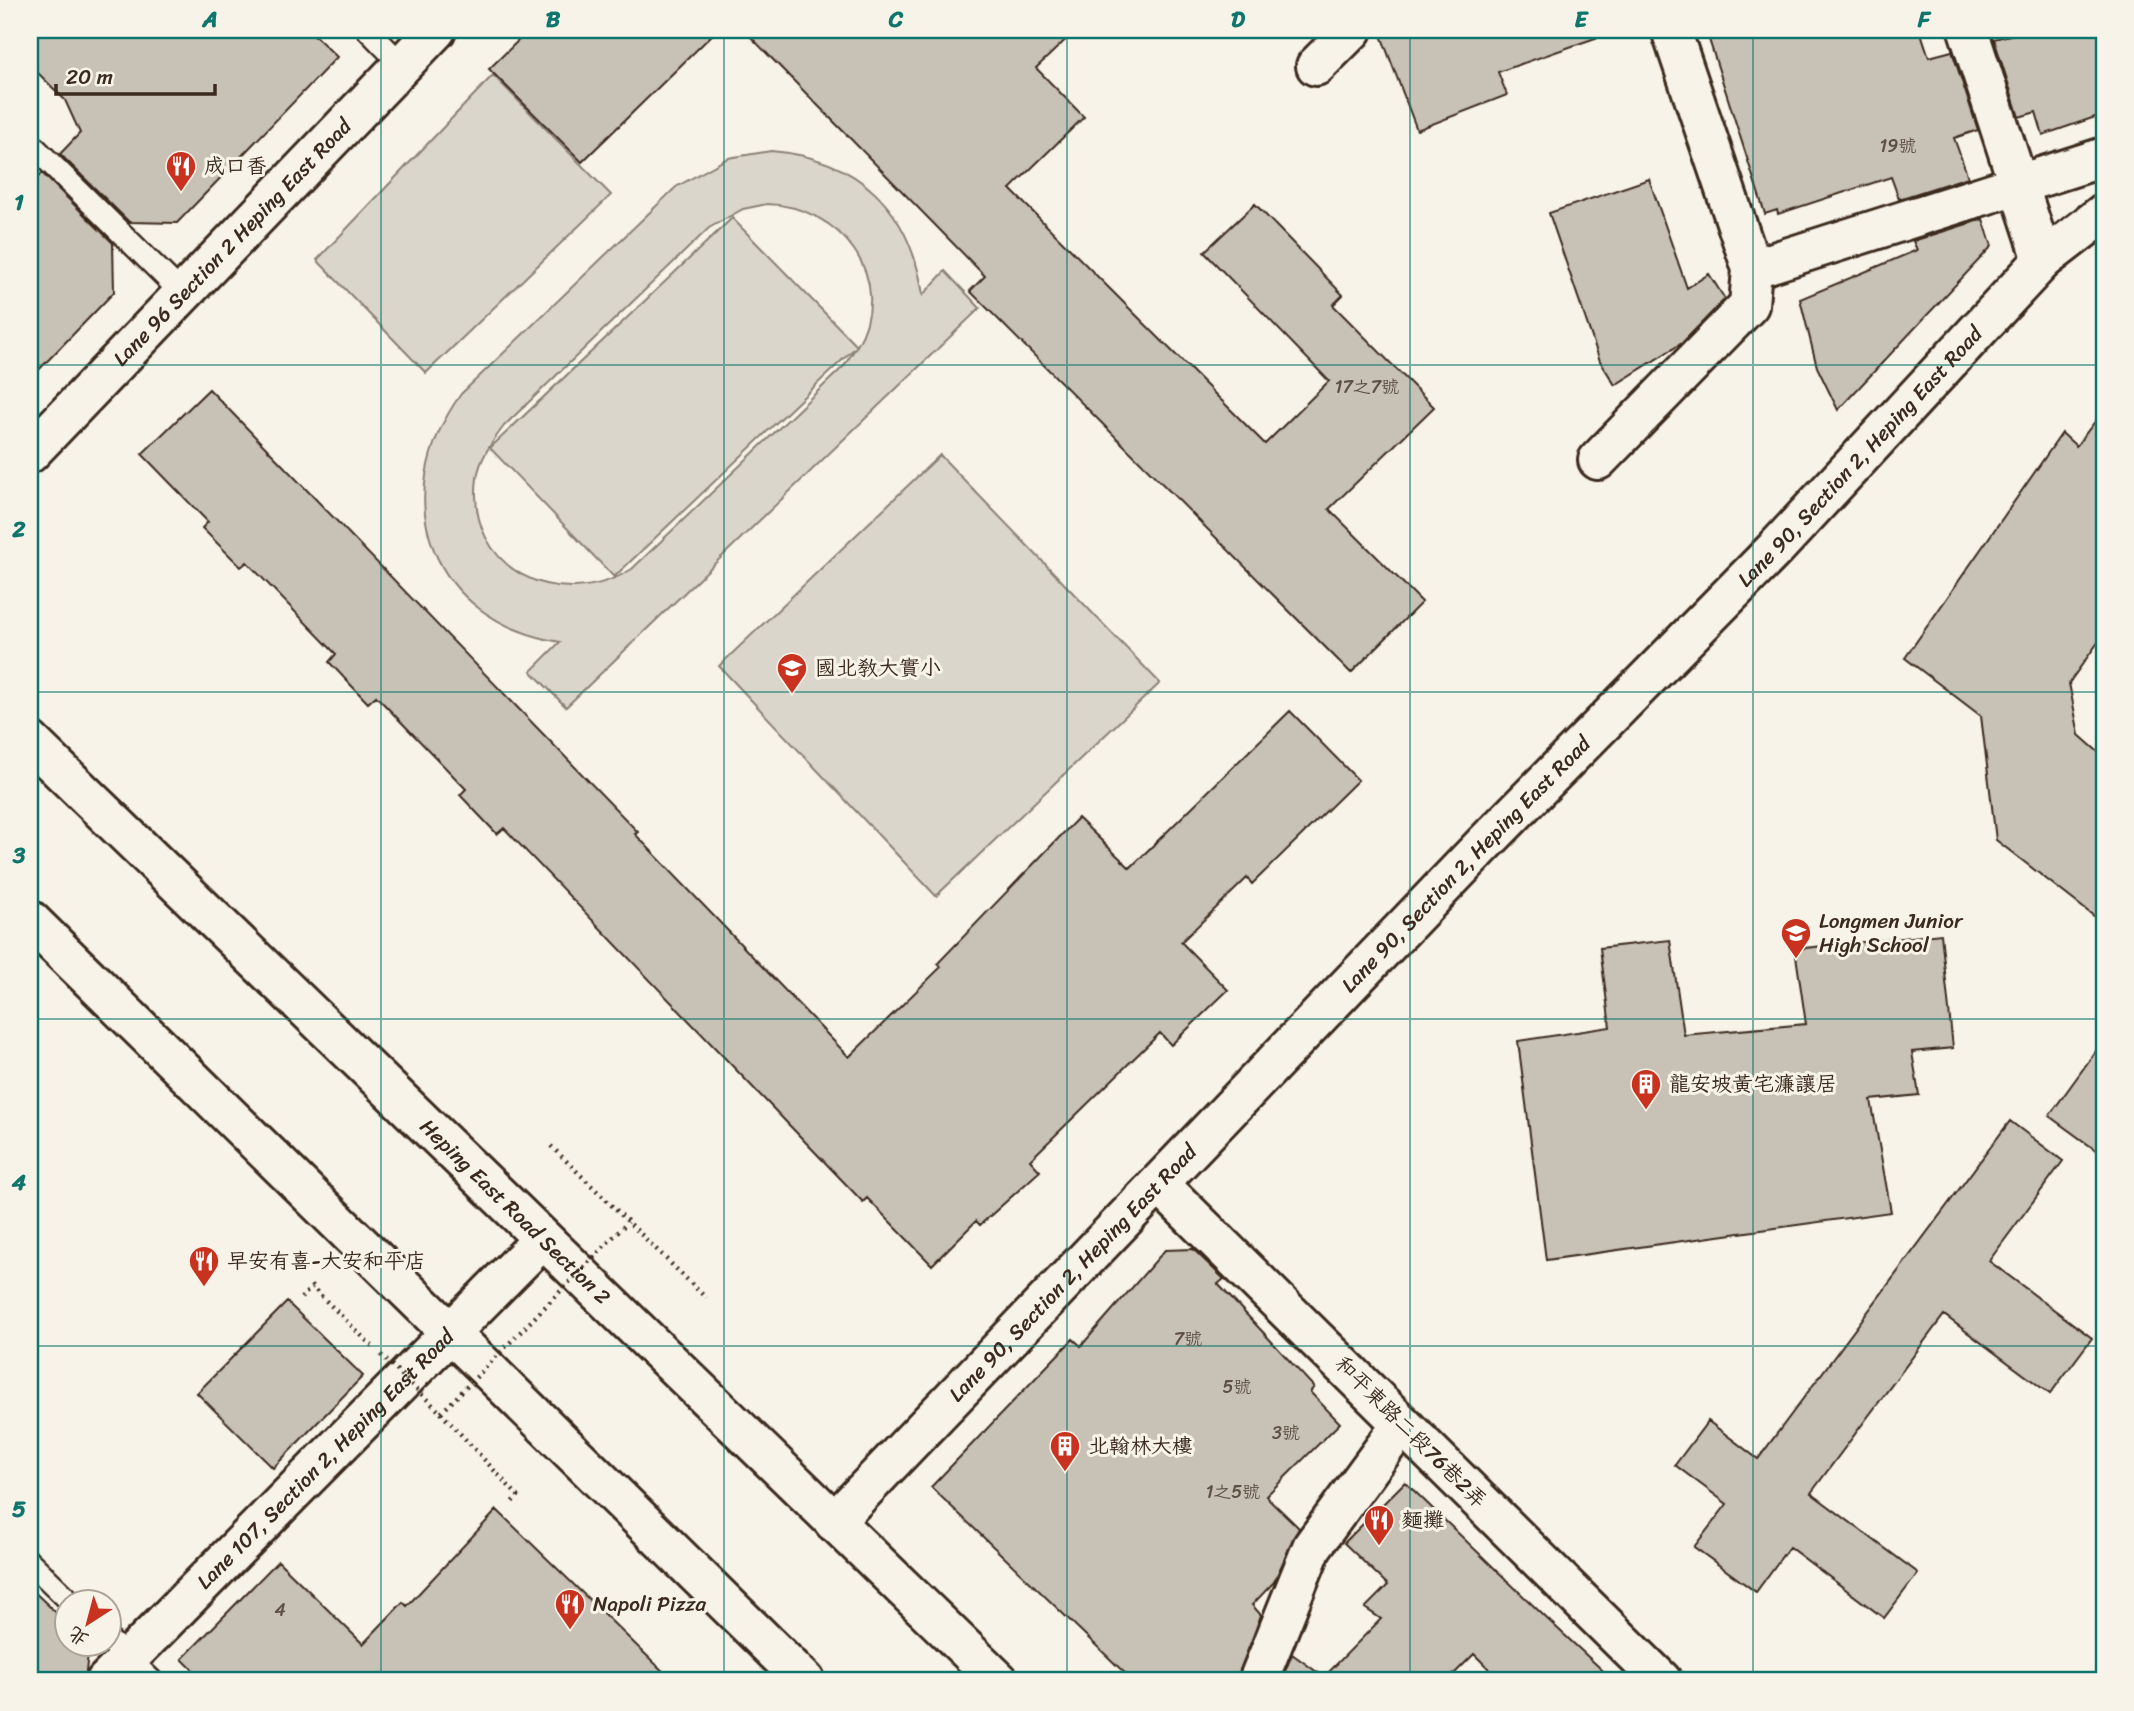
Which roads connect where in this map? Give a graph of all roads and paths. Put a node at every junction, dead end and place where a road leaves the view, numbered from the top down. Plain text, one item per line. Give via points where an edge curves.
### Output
1 (368, 30) edge
2 (436, 30) edge
3 (1352, 30) edge
4 (1671, 30) edge
5 (1968, 30) edge
6 (402, 65) junction
7 (1316, 66) dead end
8 (30, 144) edge
9 (2104, 157) edge
10 (2018, 184) junction
11 (2104, 214) edge
12 (2043, 260) junction
13 (1752, 269) junction
14 (183, 293) junction
15 (30, 453) edge
16 (1598, 460) dead end
17 (30, 741) edge
18 (30, 920) edge
19 (551, 1146) dead end
20 (1158, 1184) junction
21 (628, 1222) junction
22 (543, 1238) junction
23 (301, 1298) dead end
24 (706, 1298) dead end
25 (450, 1332) junction
26 (441, 1413) junction
27 (1402, 1424) junction
28 (509, 1505) dead end
29 (834, 1522) junction
30 (30, 1562) edge
31 (57, 1588) edge
32 (124, 1665) edge
33 (805, 1681) edge
34 (999, 1681) edge
35 (1258, 1681) edge
36 (1662, 1681) edge

1 - 6 lane
2 - 6 street, Lane 96 Section 2 Heping East Road
3 - 7 street
4 - 13 street
5 - 10 street
6 - 14 street, Lane 96 Section 2 Heping East Road
8 - 14 lane
9 - 10 street
10 - 12 street
10 - 13 street
11 - 12 street, Lane 90, Section 2, Heping East Road
12 - 20 street, Lane 90, Section 2, Heping East Road via 1775,549
13 - 16 street via 1749,305
14 - 15 street, Lane 96 Section 2 Heping East Road
17 - 22 street, Heping East Road Section 2
18 - 25 street
19 - 21 path
20 - 27 street, 和平東路二段76巷2弄
20 - 29 street, Lane 90, Section 2, Heping East Road
21 - 24 path
21 - 26 path, bridge
22 - 25 street, Lane 107, Section 2, Heping East Road
22 - 29 street, Heping East Road Section 2
23 - 26 path, bridge via 312,1287
25 - 32 street, Lane 107, Section 2, Heping East Road
25 - 33 street
26 - 28 path via 518,1496
27 - 35 street via 1312,1547
27 - 36 street, 和平東路二段76巷2弄
29 - 34 street, Heping East Road Section 2
30 - 31 lane

